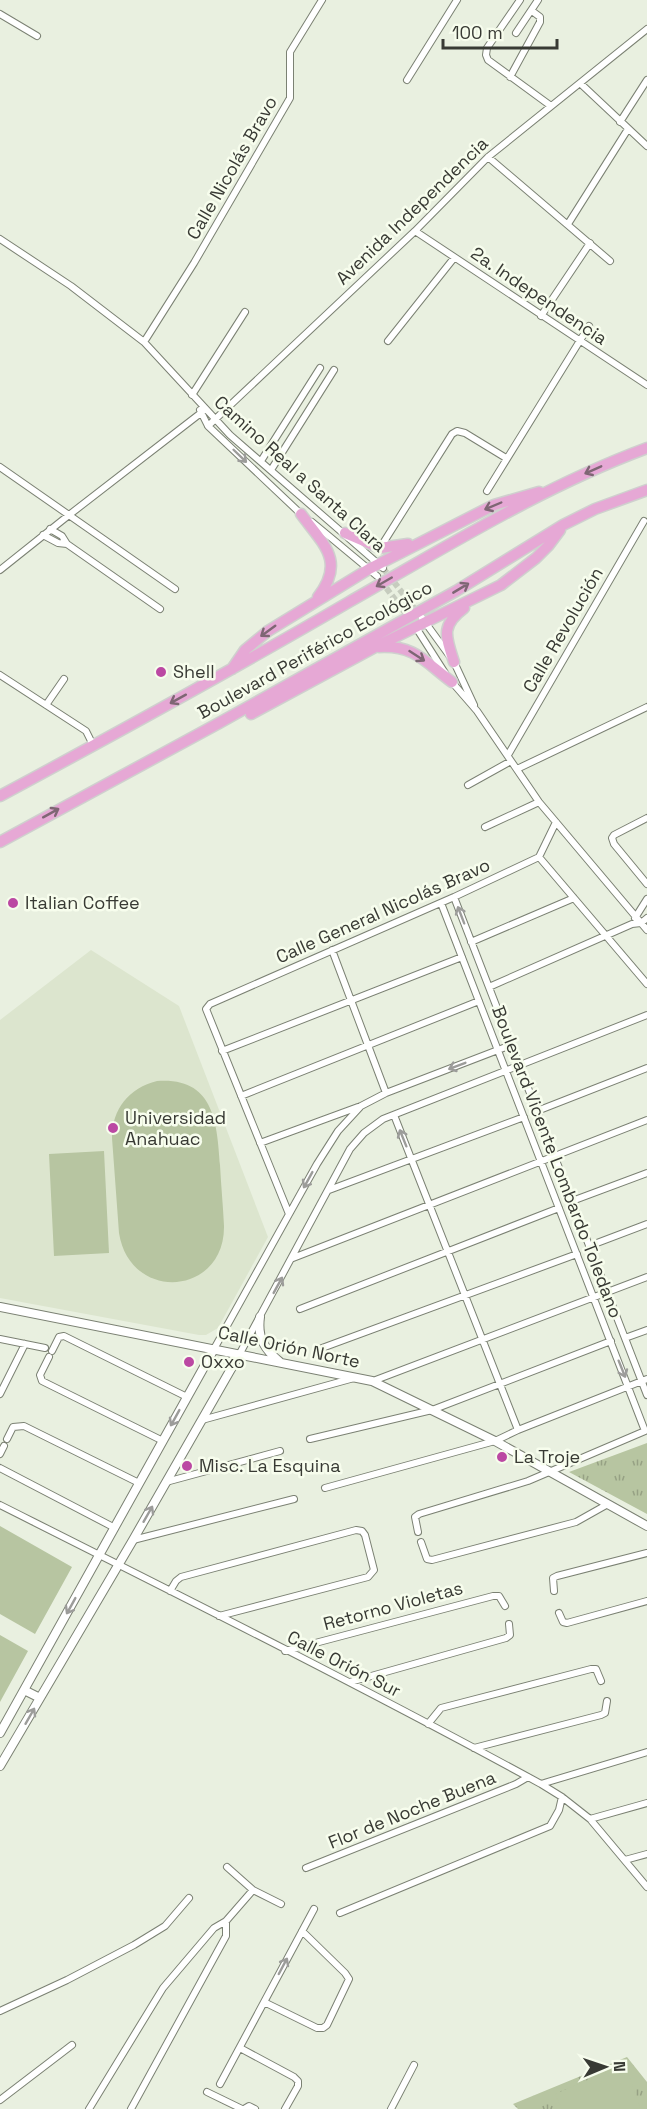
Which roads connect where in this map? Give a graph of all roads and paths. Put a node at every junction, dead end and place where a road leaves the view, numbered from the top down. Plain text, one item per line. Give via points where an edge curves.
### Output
1 (322, 0) edge
2 (457, 0) edge
3 (520, 0) edge
4 (538, 0) edge
5 (532, 11) junction
6 (0, 14) edge
7 (647, 29) edge
8 (516, 33) dead end
9 (37, 36) dead end
10 (510, 77) junction
11 (407, 80) dead end
12 (647, 80) edge
13 (581, 84) junction
14 (551, 106) junction
15 (620, 123) junction
16 (628, 129) junction
17 (647, 146) edge
18 (488, 157) junction
19 (568, 224) junction
20 (415, 231) junction
21 (0, 239) edge
22 (590, 243) junction
23 (454, 258) junction
24 (610, 261) dead end
25 (245, 312) dead end
26 (541, 316) junction
27 (589, 326) dead end
28 (388, 341) dead end
29 (579, 341) junction
30 (144, 342) junction
31 (320, 368) dead end
32 (333, 370) dead end
33 (646, 385) edge
34 (192, 395) junction
35 (204, 411) junction
36 (215, 418) junction
37 (208, 426) junction
38 (647, 448) edge
39 (506, 458) junction
40 (261, 461) junction
41 (0, 467) edge
42 (271, 470) junction
43 (549, 490) junction
44 (647, 490) edge
45 (487, 491) dead end
46 (69, 514) junction
47 (301, 514) junction
48 (644, 521) dead end
49 (563, 525) junction
50 (50, 529) junction
51 (345, 533) junction
52 (43, 535) junction
53 (423, 540) junction
54 (67, 544) junction
55 (380, 548) junction
56 (377, 569) junction
57 (0, 570) edge
58 (175, 589) dead end
59 (477, 598) junction
60 (313, 602) junction
61 (160, 609) dead end
62 (419, 623) junction
63 (375, 647) junction
64 (454, 662) junction
65 (232, 670) junction
66 (0, 675) edge
67 (64, 679) dead end
68 (452, 682) junction
69 (46, 705) junction
70 (647, 707) edge
71 (477, 711) junction
72 (219, 723) junction
73 (93, 745) junction
74 (509, 758) junction
75 (517, 769) junction
76 (468, 785) dead end
77 (0, 796) edge
78 (539, 802) junction
79 (647, 818) edge
80 (556, 822) junction
81 (485, 827) dead end
82 (0, 842) edge
83 (539, 857) junction
84 (647, 884) edge
85 (454, 897) junction
86 (574, 898) junction
87 (647, 899) edge
88 (441, 903) junction
89 (635, 916) junction
90 (647, 918) edge
91 (641, 923) junction
92 (632, 924) junction
93 (647, 930) edge
94 (607, 937) junction
95 (471, 942) junction
96 (332, 950) junction
97 (462, 957) junction
98 (647, 984) edge
99 (489, 987) junction
100 (351, 1001) junction
101 (479, 1001) junction
102 (647, 1015) edge
103 (511, 1045) junction
104 (368, 1046) junction
105 (498, 1050) junction
106 (222, 1051) junction
107 (519, 1065) junction
108 (647, 1068) edge
109 (506, 1070) junction
110 (386, 1093) junction
111 (241, 1096) junction
112 (361, 1106) junction
113 (537, 1111) junction
114 (394, 1115) junction
115 (524, 1117) junction
116 (647, 1120) edge
117 (260, 1143) junction
118 (554, 1156) junction
119 (411, 1160) junction
120 (541, 1161) junction
121 (647, 1173) edge
122 (329, 1190) junction
123 (572, 1201) junction
124 (429, 1205) junction
125 (559, 1208) junction
126 (289, 1214) junction
127 (647, 1224) edge
128 (589, 1246) junction
129 (448, 1251) junction
130 (577, 1254) junction
131 (293, 1258) junction
132 (647, 1277) edge
133 (607, 1293) junction
134 (466, 1297) junction
135 (594, 1298) junction
136 (0, 1307) edge
137 (300, 1309) dead end
138 (260, 1317) junction
139 (647, 1330) edge
140 (625, 1338) junction
141 (0, 1339) edge
142 (483, 1340) junction
143 (611, 1341) junction
144 (24, 1344) junction
145 (214, 1348) junction
146 (322, 1348) dead end
147 (49, 1352) junction
148 (239, 1354) junction
149 (281, 1362) junction
150 (354, 1378) junction
151 (644, 1380) edge
152 (372, 1382) junction
153 (500, 1384) junction
154 (629, 1386) junction
155 (0, 1394) edge
156 (647, 1395) edge
157 (187, 1397) junction
158 (432, 1410) junction
159 (202, 1420) junction
160 (518, 1430) junction
161 (310, 1439) dead end
162 (163, 1441) junction
163 (495, 1441) junction
164 (280, 1451) dead end
165 (0, 1454) edge
166 (0, 1468) edge
167 (548, 1472) junction
168 (166, 1482) junction
169 (140, 1483) junction
170 (325, 1488) dead end
171 (294, 1499) dead end
172 (608, 1504) junction
173 (0, 1505) edge
174 (647, 1526) edge
175 (115, 1528) junction
176 (418, 1532) dead end
177 (134, 1540) junction
178 (421, 1542) dead end
179 (647, 1553) edge
180 (100, 1555) junction
181 (118, 1565) junction
182 (170, 1591) junction
183 (554, 1591) dead end
184 (647, 1601) edge
185 (505, 1606) dead end
186 (559, 1613) dead end
187 (219, 1617) junction
188 (509, 1624) dead end
189 (285, 1651) junction
190 (602, 1681) dead end
191 (351, 1682) junction
192 (24, 1690) junction
193 (40, 1698) junction
194 (607, 1701) dead end
195 (428, 1724) junction
196 (0, 1733) edge
197 (474, 1748) junction
198 (647, 1752) edge
199 (0, 1766) edge
200 (528, 1777) junction
201 (541, 1784) junction
202 (562, 1797) junction
203 (647, 1803) edge
204 (590, 1819) junction
205 (647, 1854) edge
206 (625, 1860) junction
207 (227, 1867) dead end
208 (306, 1868) dead end
209 (647, 1887) edge
210 (253, 1890) junction
211 (189, 1898) dead end
212 (281, 1904) dead end
213 (314, 1909) dead end
214 (340, 1913) dead end
215 (226, 1921) junction
216 (302, 1930) junction
217 (264, 2002) junction
218 (0, 2012) edge
219 (72, 2045) dead end
220 (240, 2048) junction
221 (414, 2065) dead end
222 (220, 2084) dead end
223 (207, 2092) dead end
224 (0, 2100) edge
225 (89, 2109) edge
226 (131, 2109) edge
227 (243, 2109) edge
228 (255, 2109) edge
229 (285, 2109) edge
230 (391, 2109) edge

1 - 30 street, Calle Nicolás Bravo via 290,52 290,98
2 - 11 street
3 - 10 street via 486,55
4 - 5 street
5 - 8 street
5 - 10 street via 540,16 540,22
6 - 9 street
7 - 13 street, Avenida Independencia
10 - 14 street
12 - 15 street
13 - 14 street, Avenida Independencia
13 - 15 street
14 - 18 street, Avenida Independencia
15 - 16 street
16 - 17 street
16 - 19 street
18 - 19 street
18 - 20 street, Avenida Independencia
19 - 22 street
20 - 23 street, 2a. Independencia
20 - 36 street, Avenida Independencia
21 - 30 street, Camino Real a Santa Clara via 71,286
22 - 24 street
22 - 26 street
23 - 26 street, 2a. Independencia
23 - 28 street
25 - 34 street
26 - 29 street, 2a. Independencia
27 - 29 street
29 - 33 street, 2a. Independencia
29 - 39 street
30 - 34 street, Camino Real a Santa Clara
31 - 40 street
32 - 42 street
34 - 35 street, Camino Real a Santa Clara
35 - 36 street, Camino Real a Santa Clara
35 - 37 street, Camino Real a Santa Clara
35 - 46 street
36 - 37 street, Avenida Independencia
36 - 40 street, Camino Real a Santa Clara
37 -> 47 street, Camino Real a Santa Clara
38 -> 43 highway, Boulevard Periférico Ecológico
39 - 45 street
39 - 55 street via 465,433 452,434
40 - 42 street, Camino Real a Santa Clara
41 - 46 street
42 - 51 street, Camino Real a Santa Clara
43 -> 53 highway via 503,501
43 -> 65 highway, Boulevard Periférico Ecológico
44 - 49 highway, Boulevard Periférico Ecológico
46 - 50 street
46 - 58 street
47 - 56 street, Camino Real a Santa Clara
47 - 60 highway via 326,545 331,558 329,579
48 - 74 street, Calle Revolución
49 - 59 highway via 536,558
72 -> 49 highway, Boulevard Periférico Ecológico via 456,591
50 - 52 street
50 - 54 street
51 - 55 highway
51 - 56 street, Camino Real a Santa Clara
52 - 54 street
52 - 57 street
53 - 55 highway
53 - 56 highway
54 - 61 street
56 - 60 highway
59 - 62 highway
59 - 64 highway via 455,614 447,627
60 -> 65 highway via 260,636
62 - 63 highway
62 - 64 street
62 - 68 street
63 -> 68 highway via 405,649
63 - 72 highway via 247,716
64 - 71 street
65 -> 73 highway, Boulevard Periférico Ecológico
66 - 69 street
67 - 69 street
68 - 71 street
69 - 73 street via 86,731
70 - 75 street
71 - 74 street
82 -> 72 highway, Boulevard Periférico Ecológico
73 - 77 highway, Boulevard Periférico Ecológico
74 - 75 street
74 - 76 street
75 - 78 street
78 - 80 street
78 - 81 street
79 - 84 street via 612,838
80 - 83 street
80 - 89 street
83 - 85 street, Calle General Nicolás Bravo
83 - 86 street
85 - 88 street, Calle General Nicolás Bravo
95 -> 85 street, Boulevard Vicente Lombardo Toledano
86 - 94 street
86 - 95 street
87 - 89 street
88 - 96 street, Calle General Nicolás Bravo
88 - 97 street, Boulevard Vicente Lombardo Toledano
89 - 91 street
89 - 92 street
90 - 91 street
91 - 92 street
91 - 93 street
92 - 94 street
94 - 98 street
94 - 99 street
95 - 99 street, Boulevard Vicente Lombardo Toledano
96 - 100 street
96 - 106 street, Calle General Nicolás Bravo via 210,1004 206,1009
97 - 100 street
97 - 101 street, Boulevard Vicente Lombardo Toledano
99 - 103 street, Boulevard Vicente Lombardo Toledano
100 - 104 street
100 - 106 street
101 - 104 street
101 - 105 street, Boulevard Vicente Lombardo Toledano
102 - 107 street
103 - 105 street
103 - 107 street, Boulevard Vicente Lombardo Toledano
104 - 110 street
104 - 111 street
105 - 109 street, Boulevard Vicente Lombardo Toledano
105 -> 110 street
106 - 111 street
107 - 109 street
107 - 113 street, Boulevard Vicente Lombardo Toledano
108 - 113 street
109 - 114 street
109 - 115 street, Boulevard Vicente Lombardo Toledano
110 - 112 street
111 - 117 street
112 - 117 street
112 -> 126 street via 338,1131
113 - 118 street, Boulevard Vicente Lombardo Toledano
119 -> 114 street
114 - 122 street via 364,1133 350,1149
115 - 119 street
115 - 120 street, Boulevard Vicente Lombardo Toledano
116 - 118 street
117 - 126 street
118 - 120 street
118 - 123 street, Boulevard Vicente Lombardo Toledano
119 - 122 street
119 - 124 street
120 - 124 street
120 - 125 street, Boulevard Vicente Lombardo Toledano
121 - 123 street
122 - 131 street
123 - 128 street, Boulevard Vicente Lombardo Toledano
124 - 129 street
124 - 131 street
125 - 129 street
125 - 130 street, Boulevard Vicente Lombardo Toledano
126 - 145 street
127 - 128 street
128 - 133 street, Boulevard Vicente Lombardo Toledano
129 - 134 street
129 - 137 street
130 - 134 street
130 - 135 street, Boulevard Vicente Lombardo Toledano
138 -> 131 street
132 - 133 street
133 - 135 street
133 - 140 street, Boulevard Vicente Lombardo Toledano
134 - 142 street
134 - 146 street
135 - 142 street
135 - 143 street, Boulevard Vicente Lombardo Toledano
136 - 145 street, Calle Orión Norte
138 - 148 street
138 - 149 street via 262,1342
139 - 140 street
140 - 151 street, Boulevard Vicente Lombardo Toledano
141 - 144 street
142 - 152 street
142 - 153 street
143 - 153 street
143 -> 154 street, Boulevard Vicente Lombardo Toledano
144 - 147 street
144 - 155 street
145 - 148 street, Calle Orión Norte
145 - 157 street
147 - 157 street via 61,1335
147 - 162 street via 40,1379
148 - 149 street, Calle Orión Norte
148 - 159 street
149 - 150 street, Calle Orión Norte
150 - 152 street, Calle Orión Norte
150 - 159 street
151 - 154 street
151 - 156 street, Boulevard Vicente Lombardo Toledano
152 - 158 street, Calle Orión Norte
153 - 158 street
153 - 160 street
154 - 160 street
154 - 167 street, Boulevard Vicente Lombardo Toledano via 645,1431
157 -> 162 street
158 - 161 street
158 - 163 street, Calle Orión Norte
159 - 168 street
160 - 163 street
162 - 169 street
163 - 167 street, Calle Orión Norte
163 - 170 street
164 - 168 street
165 - 169 street via 14,1427 19,1425
166 - 175 street
167 - 172 street, Calle Orión Norte
167 - 176 street via 419,1514 415,1518
177 -> 168 street
169 - 175 street
171 - 177 street
172 - 174 street, Calle Orión Norte
172 - 178 street via 576,1522 432,1560 426,1559
173 - 180 street, Calle Orión Sur
175 - 180 street
177 - 181 street
179 - 183 street via 557,1576 553,1578
180 - 181 street, Calle Orión Sur
180 -> 192 street
181 - 182 street, Calle Orión Sur
181 - 193 street
182 - 187 street, Calle Orión Sur
182 - 187 street via 181,1577 357,1530 365,1535 374,1570 368,1577
184 - 186 street via 567,1623
185 - 189 street, Retorno Violetas via 500,1596 493,1596
187 - 189 street, Calle Orión Sur
188 - 191 street via 510,1635 506,1638
189 - 191 street, Calle Orión Sur
190 - 195 street via 596,1669 580,1672 441,1708
191 - 195 street, Calle Orión Sur
192 - 193 street
192 - 196 street
199 -> 193 street
194 - 197 street via 601,1715
195 - 197 street, Calle Orión Sur
197 - 200 street, Calle Orión Sur
198 - 201 street
200 - 201 street, Calle Orión Sur
200 - 208 street, Flor de Noche Buena
201 - 202 street, Calle Orión Sur
202 - 204 street, Calle Orión Sur
202 - 214 street via 550,1826
203 - 204 street
204 - 206 street, Calle Orión Sur
205 - 206 street
206 - 209 street, Calle Orión Sur
207 - 210 street
210 - 212 street
210 - 215 street
211 - 218 street via 165,1926 134,1945
213 - 216 street
215 - 225 street via 214,1928 163,1988
215 - 226 street via 226,1936
217 -> 216 street
216 - 217 street via 349,1979 327,2025 317,2028
217 - 220 street
219 - 224 street
220 - 222 street
220 - 229 street via 298,2081
221 - 230 street
223 - 227 street
227 - 228 street

